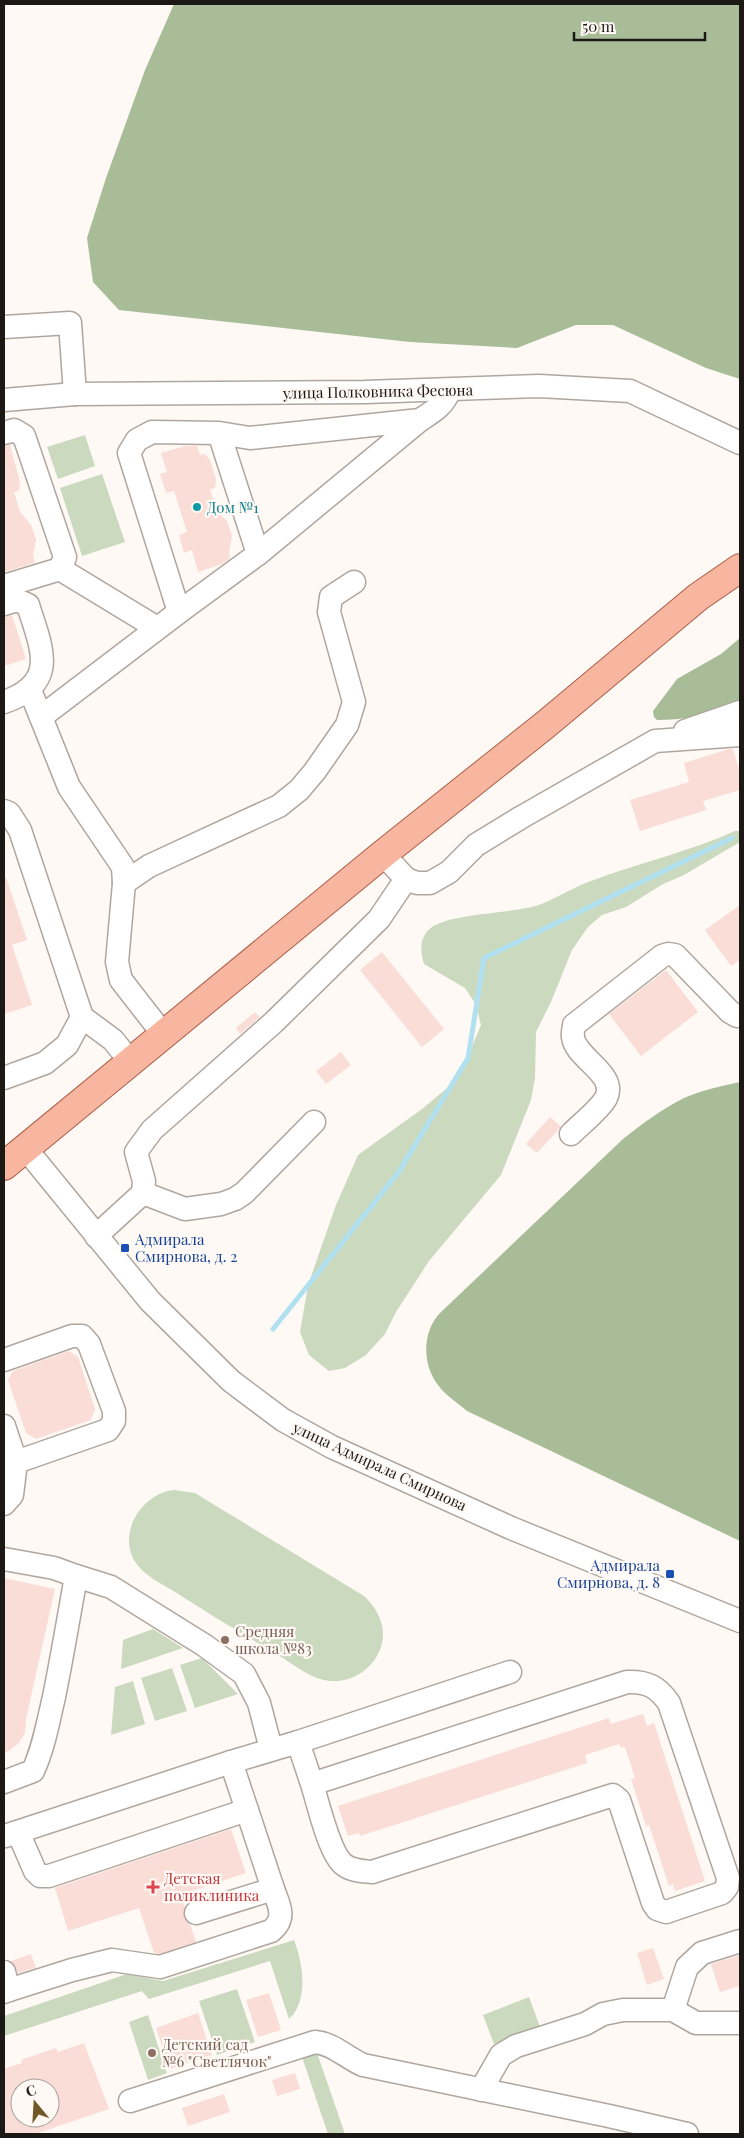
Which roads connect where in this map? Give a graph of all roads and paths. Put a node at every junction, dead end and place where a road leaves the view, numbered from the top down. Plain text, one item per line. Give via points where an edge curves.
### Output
1 (4, 327) edge
2 (450, 390) junction
3 (75, 394) junction
4 (4, 400) edge
5 (420, 420) junction
6 (4, 432) edge
7 (219, 433) junction
8 (740, 443) edge
9 (258, 554) junction
10 (740, 568) edge
11 (60, 569) junction
12 (354, 582) dead end
13 (4, 586) edge
14 (4, 604) edge
15 (179, 612) junction
16 (157, 628) junction
17 (30, 690) junction
18 (4, 702) edge
19 (740, 712) edge
20 (41, 717) junction
21 (740, 735) edge
22 (655, 741) junction
23 (4, 811) edge
24 (383, 854) junction
25 (406, 879) junction
26 (124, 884) junction
27 (740, 1015) edge
28 (82, 1017) junction
29 (163, 1034) junction
30 (130, 1061) junction
31 (4, 1078) edge
32 (314, 1122) dead end
33 (571, 1134) dead end
34 (26, 1149) junction
35 (4, 1166) edge
36 (143, 1193) junction
37 (96, 1236) junction
38 (4, 1360) edge
39 (4, 1426) edge
40 (16, 1462) junction
41 (4, 1504) edge
42 (4, 1559) edge
43 (76, 1576) junction
44 (740, 1621) edge
45 (510, 1672) dead end
46 (298, 1742) junction
47 (271, 1749) junction
48 (231, 1762) junction
49 (4, 1782) edge
50 (312, 1784) junction
51 (247, 1810) junction
52 (11, 1834) edge
53 (273, 1889) junction
54 (196, 1913) dead end
55 (740, 1941) edge
56 (6, 1985) edge
57 (672, 2010) junction
58 (740, 2023) edge
59 (481, 2090) junction
60 (130, 2102) dead end
61 (687, 2134) edge

1 - 3 street via 70,323
2 - 3 street, улица Полковника Фесюна
2 - 5 street via 445,402
2 - 8 street, улица Полковника Фесюна via 539,386 630,391
3 - 4 street, улица Полковника Фесюна
5 - 7 street via 250,438
5 - 9 street
6 - 11 street via 14,430 24,436 65,557
7 - 9 street
7 - 15 street via 152,432 137,440 130,453
9 - 15 street
10 - 24 main road via 698,597
11 - 13 street
11 - 16 street
12 - 26 street via 331,597 329,612 354,702 347,725 315,771 279,806 149,866
14 - 17 street via 16,600 28,605 43,653 40,672
15 - 16 street
16 - 20 street
17 - 18 street
17 - 20 street
19 - 22 street
20 - 26 street via 69,786 123,867
21 - 22 street
22 - 25 street via 476,845 449,872 430,883
23 - 28 street via 20,830
24 - 25 street
24 - 29 main road
25 - 36 street via 379,919 274,1022 152,1130 136,1152 144,1181
26 - 29 street via 117,962 121,980
27 - 33 street via 730,1012 675,955 662,956 574,1025 572,1037 606,1080 609,1089 605,1099
28 - 30 street via 113,1040
28 - 31 street via 67,1045 45,1063
29 - 30 main road
30 - 34 main road
32 - 36 street via 235,1199 185,1210
34 - 35 main road
34 - 37 street, улица Адмирала Смирнова
36 - 37 street
37 - 44 street, улица Адмирала Смирнова via 150,1301 217,1368 283,1420 332,1447 511,1528
38 - 40 street via 72,1336 82,1336 90,1344 114,1411 114,1421 108,1430
39 - 40 street
40 - 41 street via 12,1495
42 - 43 street via 54,1568
43 - 47 street via 111,1587 244,1674 260,1703
43 - 49 street via 61,1662 38,1759 33,1771
45 - 46 street
46 - 47 street
46 - 50 street
47 - 48 street
48 - 51 street
48 - 52 street
50 - 50 street via 627,1682 652,1685 670,1703 728,1878 727,1887 722,1893 666,1912 657,1909 619,1800 613,1795 372,1872 355,1871 343,1864 333,1851
51 - 52 street via 48,1876 40,1876 35,1871
51 - 53 street
53 - 54 street
53 - 56 street via 282,1915 271,1931 160,1968 112,1960
55 - 57 street via 702,1954 687,1967
57 - 58 street via 696,2023
57 - 59 street via 643,2009 604,2014 585,2024 516,2046 501,2055
59 - 60 street via 364,2065 323,2042 315,2042
59 - 61 street

